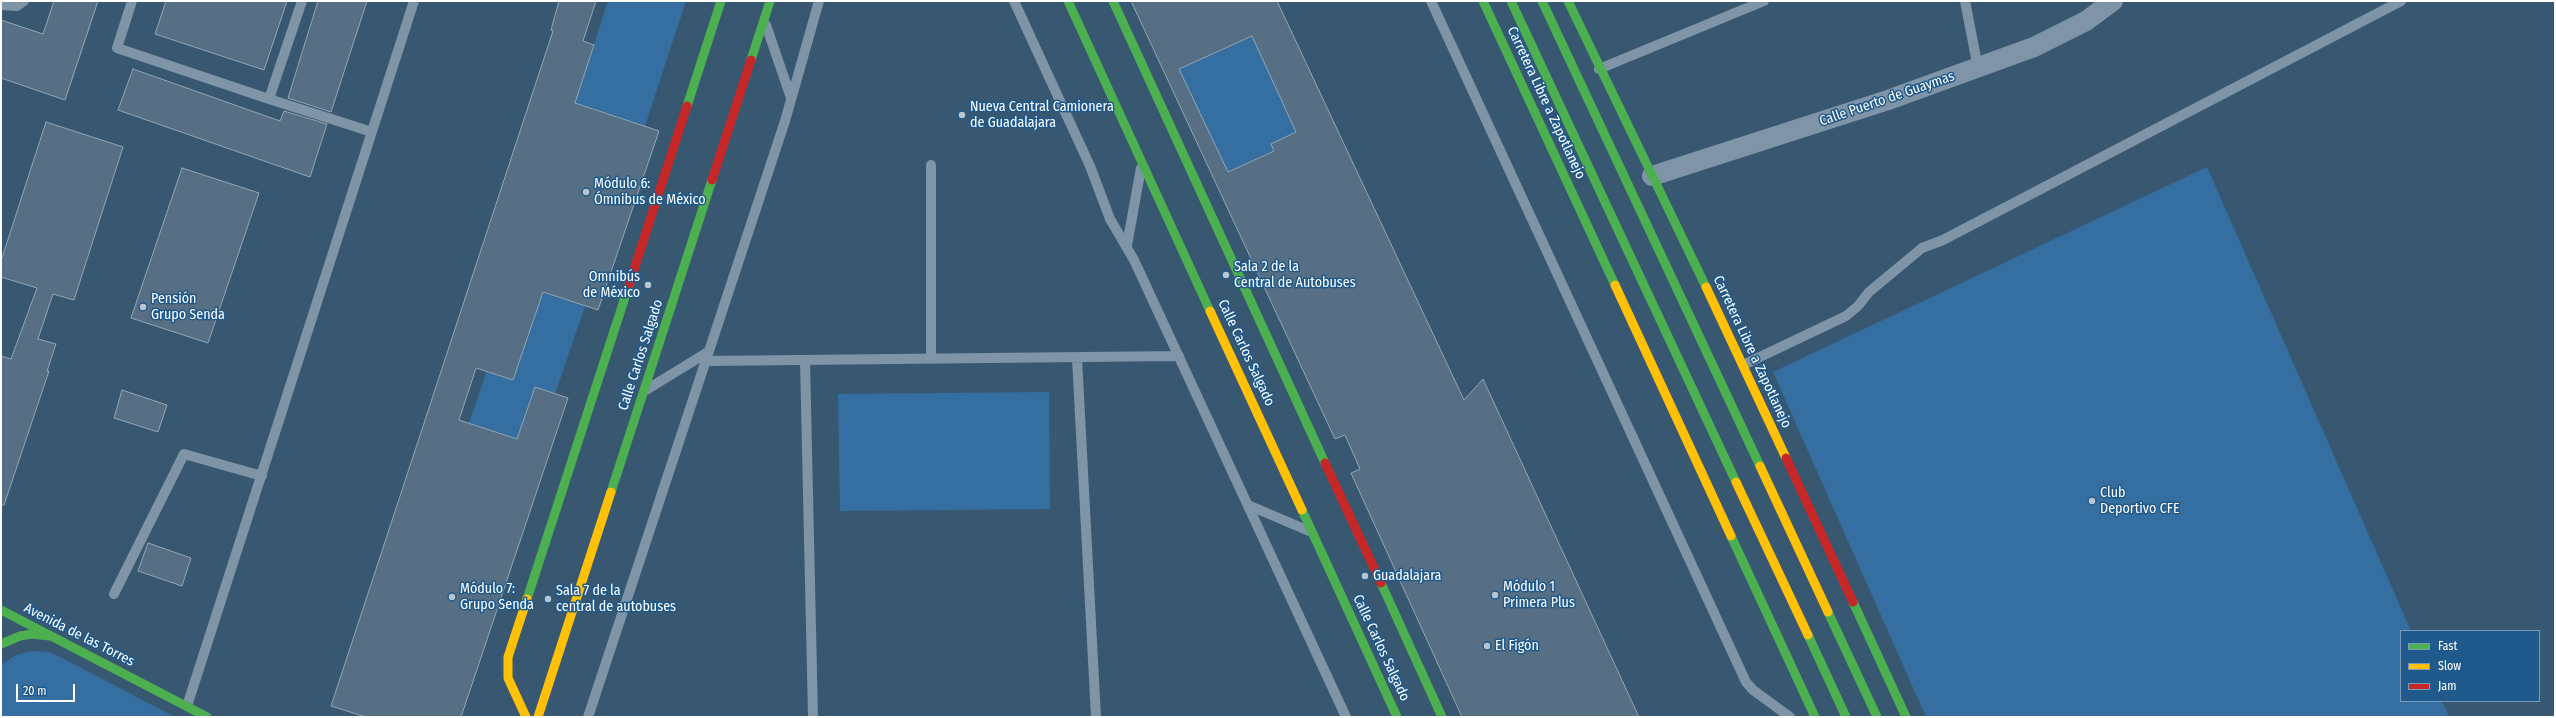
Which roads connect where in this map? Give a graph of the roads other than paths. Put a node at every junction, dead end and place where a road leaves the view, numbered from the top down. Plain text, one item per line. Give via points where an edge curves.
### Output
1 (24, 1) edge
2 (132, 1) edge
3 (302, 1) edge
4 (414, 1) edge
5 (721, 1) edge
6 (770, 1) edge
7 (819, 1) edge
8 (1014, 1) edge
9 (1068, 1) edge
10 (1113, 1) edge
11 (1431, 1) edge
12 (1483, 1) edge
13 (1511, 1) edge
14 (1542, 1) edge
15 (1568, 1) edge
16 (1764, 1) edge
17 (1965, 1) edge
18 (2113, 1) edge
19 (2401, 1) edge
20 (1, 5) edge
21 (764, 20) junction
22 (1978, 68) junction
23 (1599, 69) junction
24 (790, 98) junction
25 (269, 99) junction
26 (372, 132) junction
27 (1142, 162) junction
28 (931, 165) dead end
29 (1652, 176) junction
30 (1127, 245) junction
31 (1178, 356) junction
32 (706, 357) junction
33 (1076, 358) junction
34 (931, 359) junction
35 (806, 360) junction
36 (1743, 365) junction
37 (644, 392) junction
38 (262, 476) junction
39 (1248, 505) junction
40 (1312, 532) junction
41 (114, 594) dead end
42 (1, 610) edge
43 (57, 639) junction
44 (1, 644) edge
45 (187, 706) junction
46 (207, 717) edge
47 (526, 717) edge
48 (538, 717) edge
49 (588, 717) edge
50 (813, 717) edge
51 (1096, 717) edge
52 (1346, 717) edge
53 (1397, 717) edge
54 (1442, 717) edge
55 (1790, 717) edge
56 (1815, 717) edge
57 (1846, 717) edge
58 (1877, 717) edge
59 (1906, 717) edge

1 - 20 lane via 17,6
2 - 25 lane via 117,48
3 - 25 lane
4 - 26 lane
5 - 47 street via 508,657 508,678
6 - 21 street, Calle Carlos Salgado
7 - 24 lane
8 - 30 lane via 1090,166 1110,219
9 - 27 street, Calle Carlos Salgado
10 - 54 street
11 - 55 lane via 1746,682
12 - 56 street, Carretera Libre a Zapotlanejo
13 - 57 street, Carretera Libre a Zapotlanejo
14 - 58 street
15 - 23 street, Carretera Libre a Zapotlanejo
16 - 23 lane
17 - 22 lane
18 - 22 street, Calle Puerto de Guaymas via 2086,22 2034,47
19 - 36 lane via 1943,240 1922,248 1869,292 1846,316
21 - 24 lane
21 - 37 street, Calle Carlos Salgado
22 - 29 street, Calle Puerto de Guaymas via 1888,100
23 - 29 street, Carretera Libre a Zapotlanejo
24 - 32 lane via 785,121
25 - 26 lane
26 - 38 lane
27 - 30 lane
27 - 40 street, Calle Carlos Salgado
28 - 34 lane
29 - 36 street, Carretera Libre a Zapotlanejo
30 - 31 lane
31 - 33 lane
31 - 39 lane
32 - 35 lane
32 - 37 lane
32 - 49 lane
33 - 34 lane
33 - 51 lane
34 - 35 lane
35 - 50 lane
36 - 59 street, Carretera Libre a Zapotlanejo
37 - 48 street, Calle Carlos Salgado
38 - 41 lane via 184,454
38 - 45 lane
39 - 40 lane
39 - 52 lane
40 - 53 street, Calle Carlos Salgado
42 - 43 street, Avenida de las Torres
43 - 44 street via 32,634
43 - 45 street, Avenida de las Torres
45 - 46 street, Avenida de las Torres

